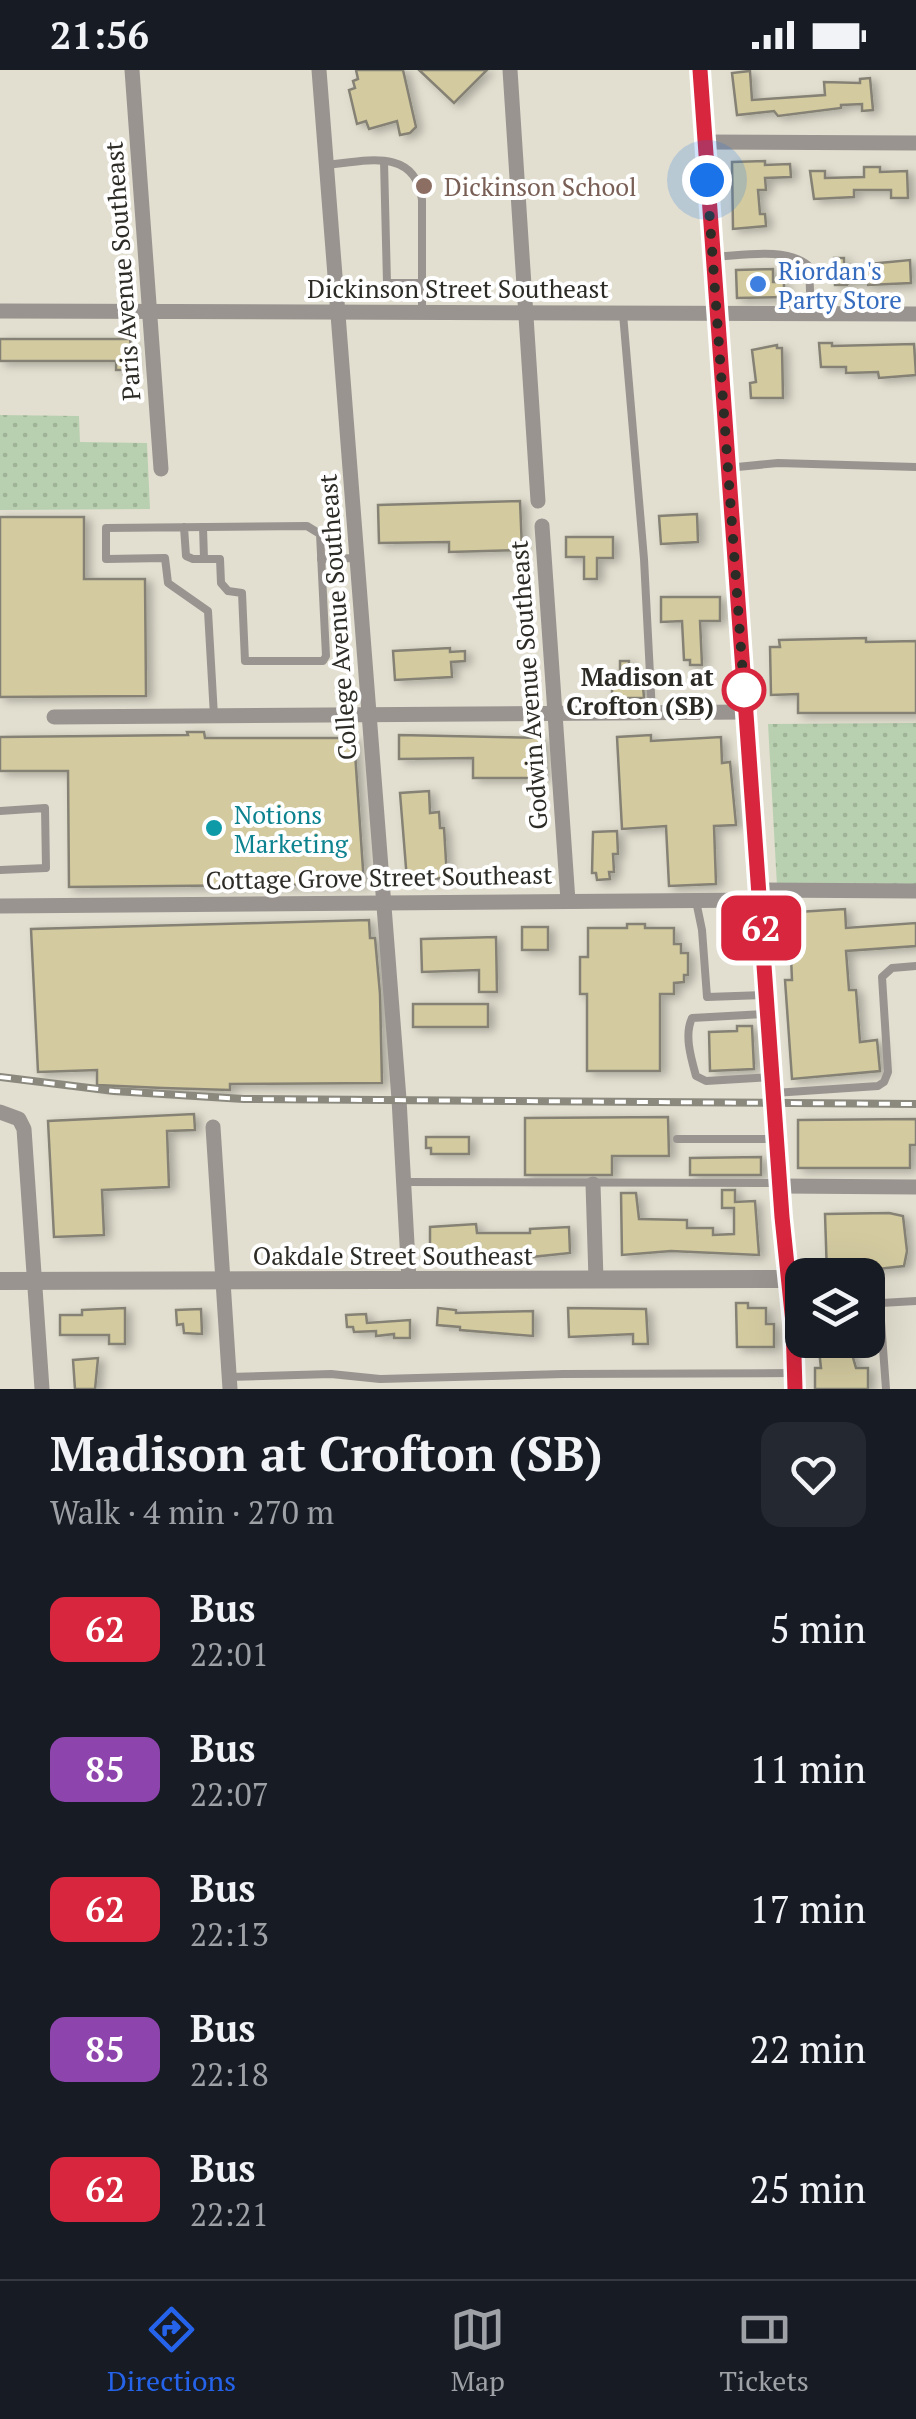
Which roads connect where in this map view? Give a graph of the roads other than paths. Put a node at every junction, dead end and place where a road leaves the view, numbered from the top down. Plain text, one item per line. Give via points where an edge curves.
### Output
1 (132, 70) edge
2 (320, 70) edge
3 (510, 70) edge
4 (700, 70) edge
5 (704, 142) junction
6 (916, 143) edge
7 (384, 161) junction
8 (327, 165) junction
9 (712, 256) junction
10 (422, 283) junction
11 (0, 311) edge
12 (527, 311) junction
13 (149, 312) junction
14 (339, 312) junction
15 (422, 312) junction
16 (623, 313) junction
17 (811, 314) junction
18 (916, 314) edge
19 (715, 315) junction
20 (916, 467) edge
21 (727, 468) junction
22 (161, 469) dead end
23 (538, 501) dead end
24 (542, 526) dead end
25 (203, 527) junction
26 (184, 528) junction
27 (357, 558) junction
28 (204, 559) junction
29 (322, 559) junction
30 (746, 712) junction
31 (652, 713) junction
32 (556, 714) junction
33 (214, 716) junction
34 (370, 716) junction
35 (54, 717) dead end
36 (0, 811) edge
37 (0, 870) edge
38 (916, 891) edge
39 (759, 895) junction
40 (696, 900) junction
41 (568, 901) junction
42 (383, 902) junction
43 (0, 906) edge
44 (916, 966) edge
45 (767, 1004) junction
46 (773, 1085) junction
47 (0, 1112) edge
48 (213, 1127) dead end
49 (776, 1138) junction
50 (677, 1139) dead end
51 (403, 1182) junction
52 (593, 1184) junction
53 (780, 1184) junction
54 (916, 1186) edge
55 (786, 1258) edge
56 (785, 1278) edge
57 (596, 1279) junction
58 (225, 1280) junction
59 (408, 1280) junction
60 (0, 1281) edge
61 (34, 1281) junction
62 (916, 1302) edge
63 (885, 1303) edge
64 (884, 1358) edge
65 (795, 1381) edge
66 (230, 1383) edge
67 (42, 1389) edge
68 (886, 1389) edge

1 - 13 street, Paris Avenue Southeast
2 - 8 street, College Avenue Southeast
3 - 12 street
4 - 5 street
5 - 6 street
5 - 9 street
7 - 8 lane
7 - 10 lane via 402,165 420,186
7 - 10 lane via 387,283
8 - 14 street, College Avenue Southeast
9 - 17 lane via 801,259 809,266
9 - 19 street
10 - 15 lane
11 - 13 street, Dickinson Street Southeast
12 - 15 street, Dickinson Street Southeast
12 - 16 street, Dickinson Street Southeast
12 - 23 street
13 - 14 street, Dickinson Street Southeast
13 - 22 street, Paris Avenue Southeast
14 - 15 street, Dickinson Street Southeast
14 - 27 street, College Avenue Southeast
16 - 19 street, Dickinson Street Southeast
16 - 31 lane
17 - 18 street, Dickinson Street Southeast
17 - 19 street, Dickinson Street Southeast
19 - 21 street
20 - 21 lane
21 - 30 street
24 - 32 street, Godwin Avenue Southeast
25 - 26 lane
25 - 28 lane
25 - 29 lane via 307,526 320,534
26 - 28 lane via 186,556
26 - 33 lane via 106,528 106,559 165,558 168,582 208,611
27 - 29 lane
27 - 34 street, College Avenue Southeast
28 - 29 lane via 220,559 221,583 242,593 245,661 323,661
30 - 31 street
30 - 39 street
31 - 32 street
32 - 34 street
32 - 41 street, Godwin Avenue Southeast
33 - 34 street
33 - 35 street
34 - 42 street, College Avenue Southeast
36 - 37 lane via 45,808 46,868
38 - 39 street, Cottage Grove Street Southeast
39 - 40 street, Cottage Grove Street Southeast
39 - 45 street
40 - 41 street, Cottage Grove Street Southeast
40 - 45 lane via 707,997
41 - 42 street, Cottage Grove Street Southeast
42 - 43 street, Cottage Grove Street Southeast
42 - 51 street, College Avenue Southeast
44 - 46 lane via 892,968 882,977 884,1082
45 - 46 street
45 - 46 lane via 692,1018 688,1026 696,1076
46 - 49 street
47 - 61 street via 19,1119 24,1129
48 - 58 street
49 - 50 lane
49 - 53 street
51 - 52 lane
51 - 59 street, College Avenue Southeast
52 - 53 lane
52 - 57 street
53 - 54 street
53 - 55 street
56 - 57 street, Oakdale Street Southeast
57 - 59 street, Oakdale Street Southeast
58 - 59 street, Oakdale Street Southeast
58 - 61 street, Oakdale Street Southeast
58 - 66 street
60 - 61 street, Oakdale Street Southeast
61 - 67 street
62 - 63 lane
64 - 68 lane
65 - 66 lane via 562,1374 380,1380 332,1374

